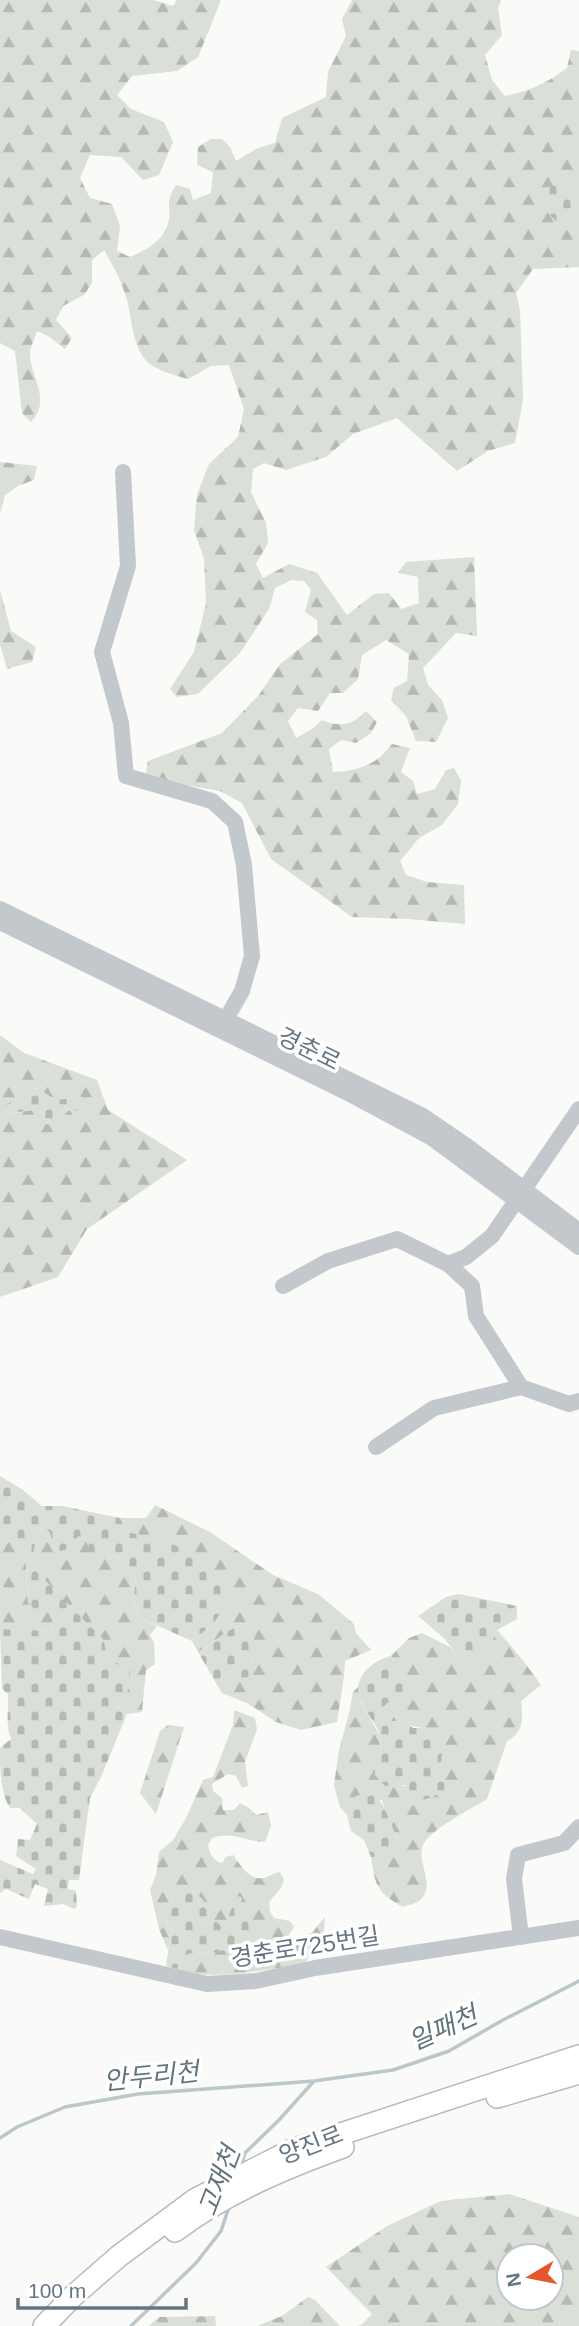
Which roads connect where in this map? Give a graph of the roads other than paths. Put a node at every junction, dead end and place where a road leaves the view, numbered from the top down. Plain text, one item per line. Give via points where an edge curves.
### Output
1 (123, 472) dead end
2 (0, 909) edge
3 (0, 922) edge
4 (226, 1019) junction
5 (579, 1109) edge
6 (520, 1195) junction
7 (579, 1231) edge
8 (579, 1247) edge
9 (449, 1264) junction
10 (283, 1286) dead end
11 (521, 1387) junction
12 (579, 1401) edge
13 (376, 1447) dead end
14 (579, 1827) edge
15 (579, 1928) edge
16 (0, 1937) edge
17 (521, 1937) junction
18 (579, 2056) edge
19 (579, 2073) edge
20 (44, 2326) edge
21 (61, 2326) edge

1 - 4 street via 128,566 102,652 121,723 126,776 212,801 235,822 244,865 252,956 242,991
2 - 4 street, 경춘로
3 - 6 street, 경춘로 via 348,1093 432,1138
4 - 6 street, 경춘로 via 423,1116 467,1146
5 - 6 street
6 - 7 street, 경춘로
6 - 8 street, 경춘로
6 - 9 street via 492,1236
9 - 10 street via 397,1239 328,1261
9 - 11 street via 472,1286 476,1316
11 - 12 street via 569,1404
11 - 13 street via 434,1408
14 - 17 street via 564,1843 518,1855 514,1879
15 - 17 street, 경춘로725번길
16 - 17 street, 경춘로725번길 via 207,1984 256,1981
18 - 20 main road, 양진로 via 292,2150 254,2169 196,2199 120,2256
19 - 21 main road, 양진로 via 416,2122 284,2170 243,2190 183,2225

